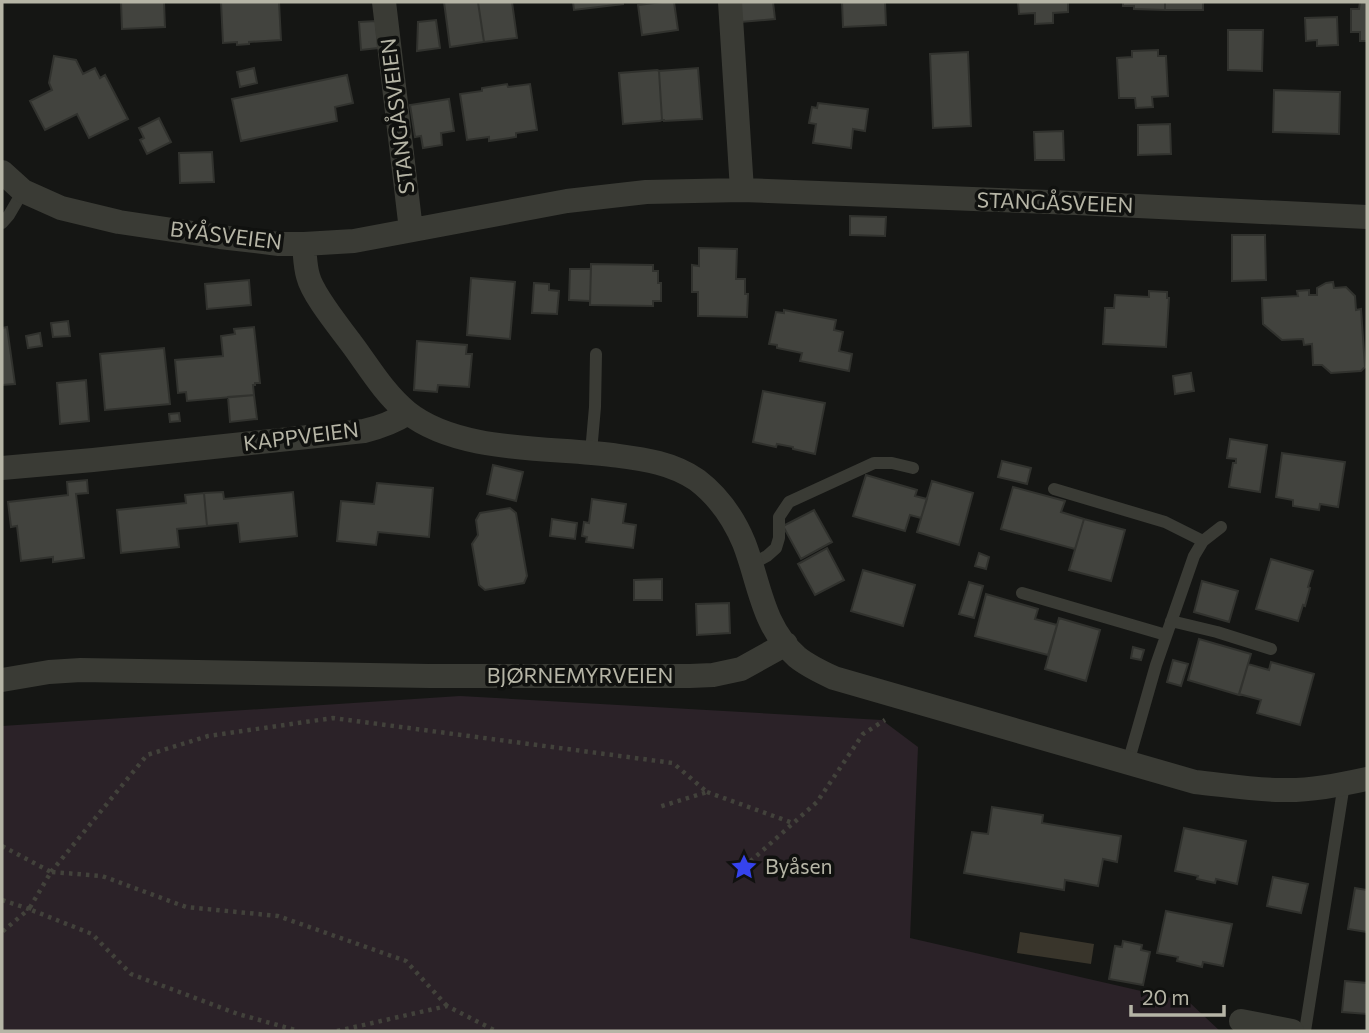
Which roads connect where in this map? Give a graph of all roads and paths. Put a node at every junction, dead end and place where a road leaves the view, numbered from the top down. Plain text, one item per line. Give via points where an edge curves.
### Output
1 (384, 2) edge
2 (730, 2) edge
3 (2, 172) edge
4 (742, 190) junction
5 (23, 191) junction
6 (1367, 217) edge
7 (2, 223) edge
8 (411, 230) junction
9 (304, 244) junction
10 (596, 354) dead end
11 (408, 412) junction
12 (591, 452) junction
13 (2, 468) edge
14 (913, 468) dead end
15 (1054, 489) dead end
16 (1222, 527) dead end
17 (1203, 541) junction
18 (750, 565) junction
19 (1022, 593) dead end
20 (1171, 621) junction
21 (1166, 635) junction
22 (786, 644) junction
23 (1271, 649) dead end
24 (2, 680) edge
25 (892, 716) dead end
26 (1128, 762) junction
27 (1356, 782) edge
28 (706, 792) junction
29 (659, 807) dead end
30 (793, 823) junction
31 (2, 846) edge
32 (744, 867) dead end
33 (51, 872) junction
34 (2, 900) edge
35 (29, 909) junction
36 (2, 932) edge
37 (447, 1006) junction
38 (1241, 1020) dead end
39 (299, 1031) edge
40 (337, 1031) edge
41 (496, 1031) edge
42 (1292, 1031) edge
43 (1306, 1031) edge

1 - 8 street, STANGÅSVEIEN
2 - 4 street
3 - 5 street, BYÅSVEIEN
4 - 6 street, STANGÅSVEIEN
4 - 8 street, STANGÅSVEIEN via 646,192 567,201
5 - 7 lane
5 - 9 street, BYÅSVEIEN via 61,208 119,222
8 - 9 street, STANGÅSVEIEN via 354,241
9 - 11 street, BYÅSVEIEN via 312,288 380,383
10 - 12 lane
11 - 12 street via 426,426 490,444
11 - 13 street, KAPPVEIEN via 364,430
12 - 18 street via 658,462 699,481 724,506
14 - 18 lane via 874,463 789,502 779,517 776,548
15 - 17 lane via 1166,522
16 - 17 lane
17 - 20 lane
18 - 22 street via 765,613
19 - 21 lane
20 - 21 lane
20 - 23 lane
21 - 26 lane
22 - 24 street, BJØRNEMYRVEIEN via 741,669 690,677 81,670
22 - 26 street via 811,667 834,678
25 - 30 path via 863,733 817,802
26 - 27 street via 1195,782 1242,788 1309,789
27 - 43 lane
28 - 29 path
28 - 30 path
28 - 33 path via 673,763 333,718 208,736 147,755
30 - 32 path
31 - 33 path
33 - 35 path
33 - 37 path via 102,876 186,907 278,916 406,961
34 - 35 path
35 - 36 path
35 - 39 path via 92,934 131,974 237,1014
37 - 40 path
37 - 41 path
38 - 42 street

